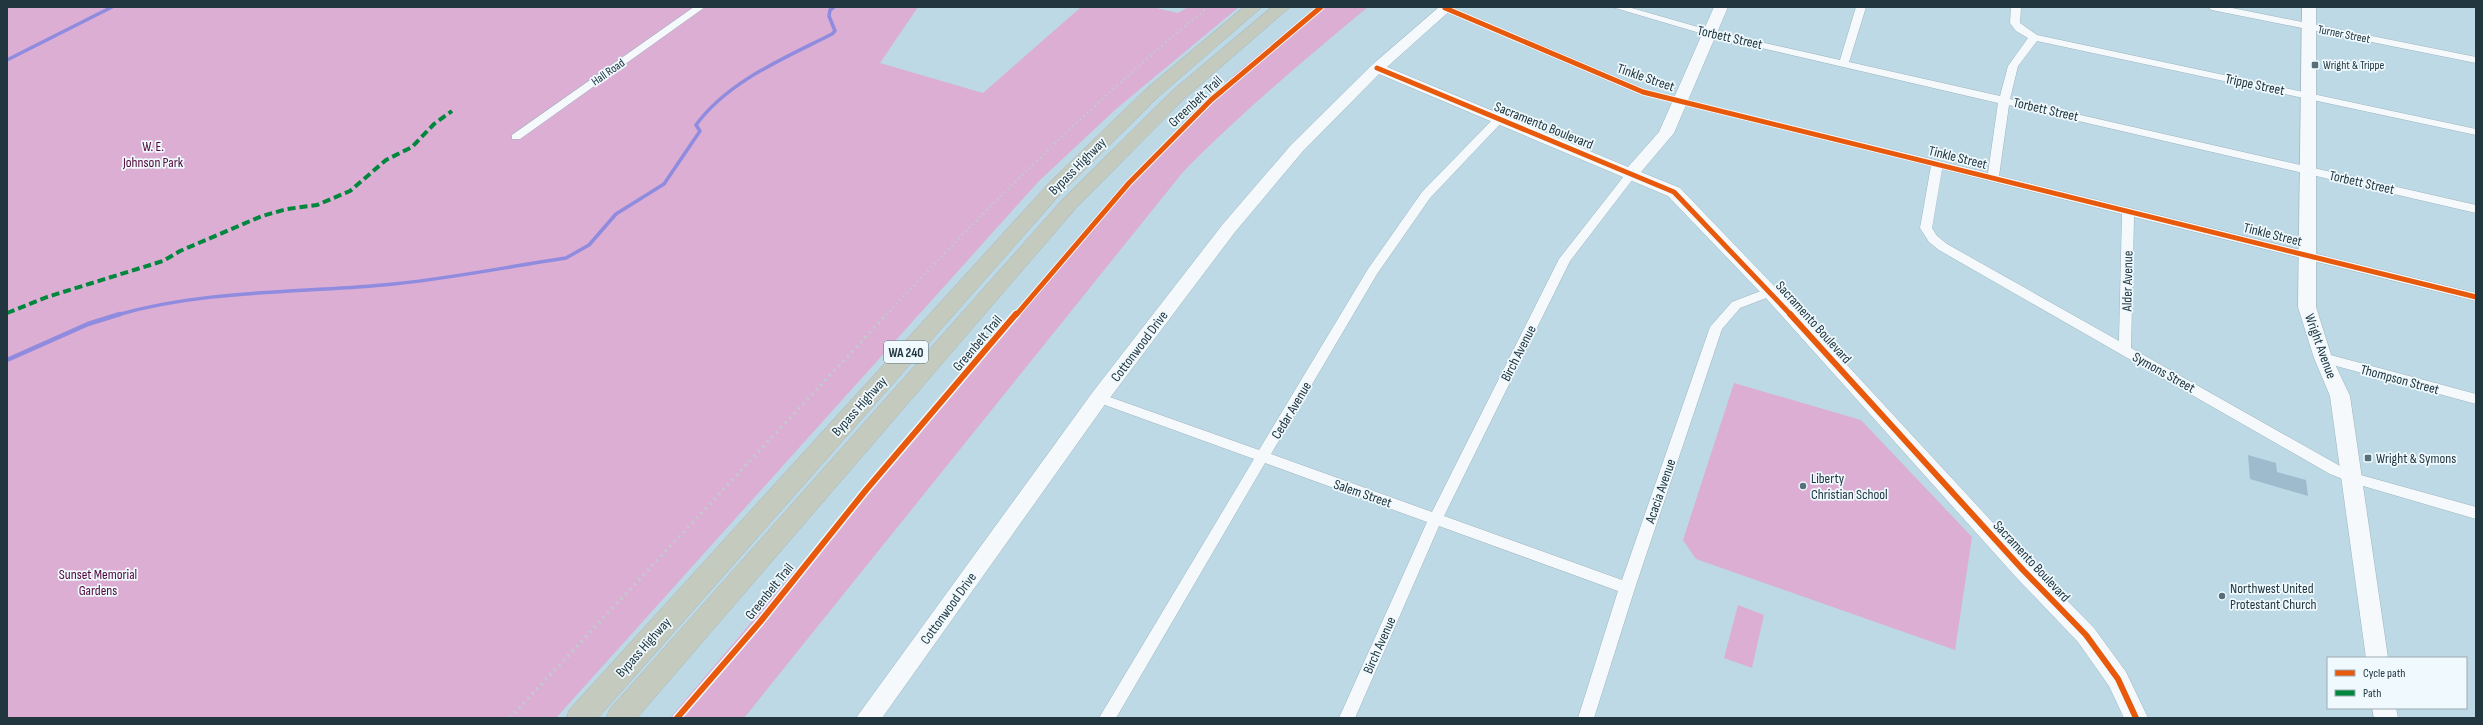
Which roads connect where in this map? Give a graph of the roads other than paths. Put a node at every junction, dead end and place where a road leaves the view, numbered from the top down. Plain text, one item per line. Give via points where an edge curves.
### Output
1 (700, 7) edge
2 (1254, 7) edge
3 (1282, 7) edge
4 (1617, 7) edge
5 (1721, 7) edge
6 (1861, 7) edge
7 (2016, 7) edge
8 (2212, 7) edge
9 (2309, 7) edge
10 (1446, 8) edge
11 (2310, 27) junction
12 (1710, 33) junction
13 (2034, 37) junction
14 (2476, 60) edge
15 (1844, 63) junction
16 (1377, 68) junction
17 (2307, 95) junction
18 (2004, 100) junction
19 (1680, 102) junction
20 (1499, 119) junction
21 (2476, 132) edge
22 (516, 137) dead end
23 (1937, 164) junction
24 (2307, 169) junction
25 (1632, 173) junction
26 (1993, 179) junction
27 (2476, 209) edge
28 (2128, 211) junction
29 (2307, 255) junction
30 (1770, 292) junction
31 (2476, 297) edge
32 (2125, 351) junction
33 (2323, 358) junction
34 (1099, 398) junction
35 (2476, 399) edge
36 (1262, 457) junction
37 (2353, 478) junction
38 (2476, 513) edge
39 (1436, 518) junction
40 (1627, 588) junction
41 (2377, 657) edge
42 (580, 718) edge
43 (620, 718) edge
44 (868, 718) edge
45 (1107, 718) edge
46 (1347, 718) edge
47 (1586, 718) edge
48 (2136, 718) edge

1 - 22 street, Hall Road
2 - 42 highway, Bypass Highway / WA 240 via 1152,93 1056,187
3 - 43 highway, Bypass Highway / WA 240 via 1178,95 1069,204
4 - 12 street, Torbett Street
5 - 12 street, Birch Avenue
6 - 15 street
7 - 13 street via 2015,23
8 - 11 street, Turner Street
9 - 11 street, Wright Avenue
10 - 16 street, Cottonwood Drive
10 - 19 street, Tinkle Street via 1643,92
11 - 14 street, Turner Street
11 - 17 street, Wright Avenue
12 - 15 street, Torbett Street
12 - 19 street, Birch Avenue
13 - 17 street, Trippe Street
13 - 18 street via 2013,66
15 - 18 street, Torbett Street
16 - 20 street, Sacramento Boulevard
16 - 34 street, Cottonwood Drive via 1297,148 1267,182 1209,252
17 - 21 street, Trippe Street
17 - 24 street, Wright Avenue
18 - 24 street, Torbett Street
18 - 26 street
19 - 23 street, Tinkle Street
19 - 25 street, Birch Avenue via 1666,133
20 - 25 street, Sacramento Boulevard
20 - 36 street, Cedar Avenue via 1426,195 1372,272
23 - 26 street, Tinkle Street
23 - 32 street, Symons Street via 1926,228 1933,240
24 - 27 street, Torbett Street
24 - 29 street, Wright Avenue
25 - 30 street, Sacramento Boulevard via 1674,192
25 - 39 street, Birch Avenue via 1565,259
26 - 28 street, Tinkle Street
28 - 29 street, Tinkle Street
28 - 32 street, Alder Avenue
29 - 31 street, Tinkle Street
29 - 33 street, Wright Avenue via 2306,307
30 - 40 street, Acacia Avenue via 1736,305 1716,327
30 - 48 street, Sacramento Boulevard via 2023,570 2086,635 2118,679
32 - 37 street, Symons Street
33 - 35 street, Thompson Street
33 - 37 street, Wright Avenue via 2340,396
34 - 36 street, Salem Street
34 - 44 street, Cottonwood Drive
36 - 39 street, Salem Street
36 - 45 street, Cedar Avenue
37 - 38 street, Symons Street
37 - 41 street, Wright Avenue
39 - 40 street, Salem Street
39 - 46 street, Birch Avenue
40 - 47 street, Acacia Avenue

